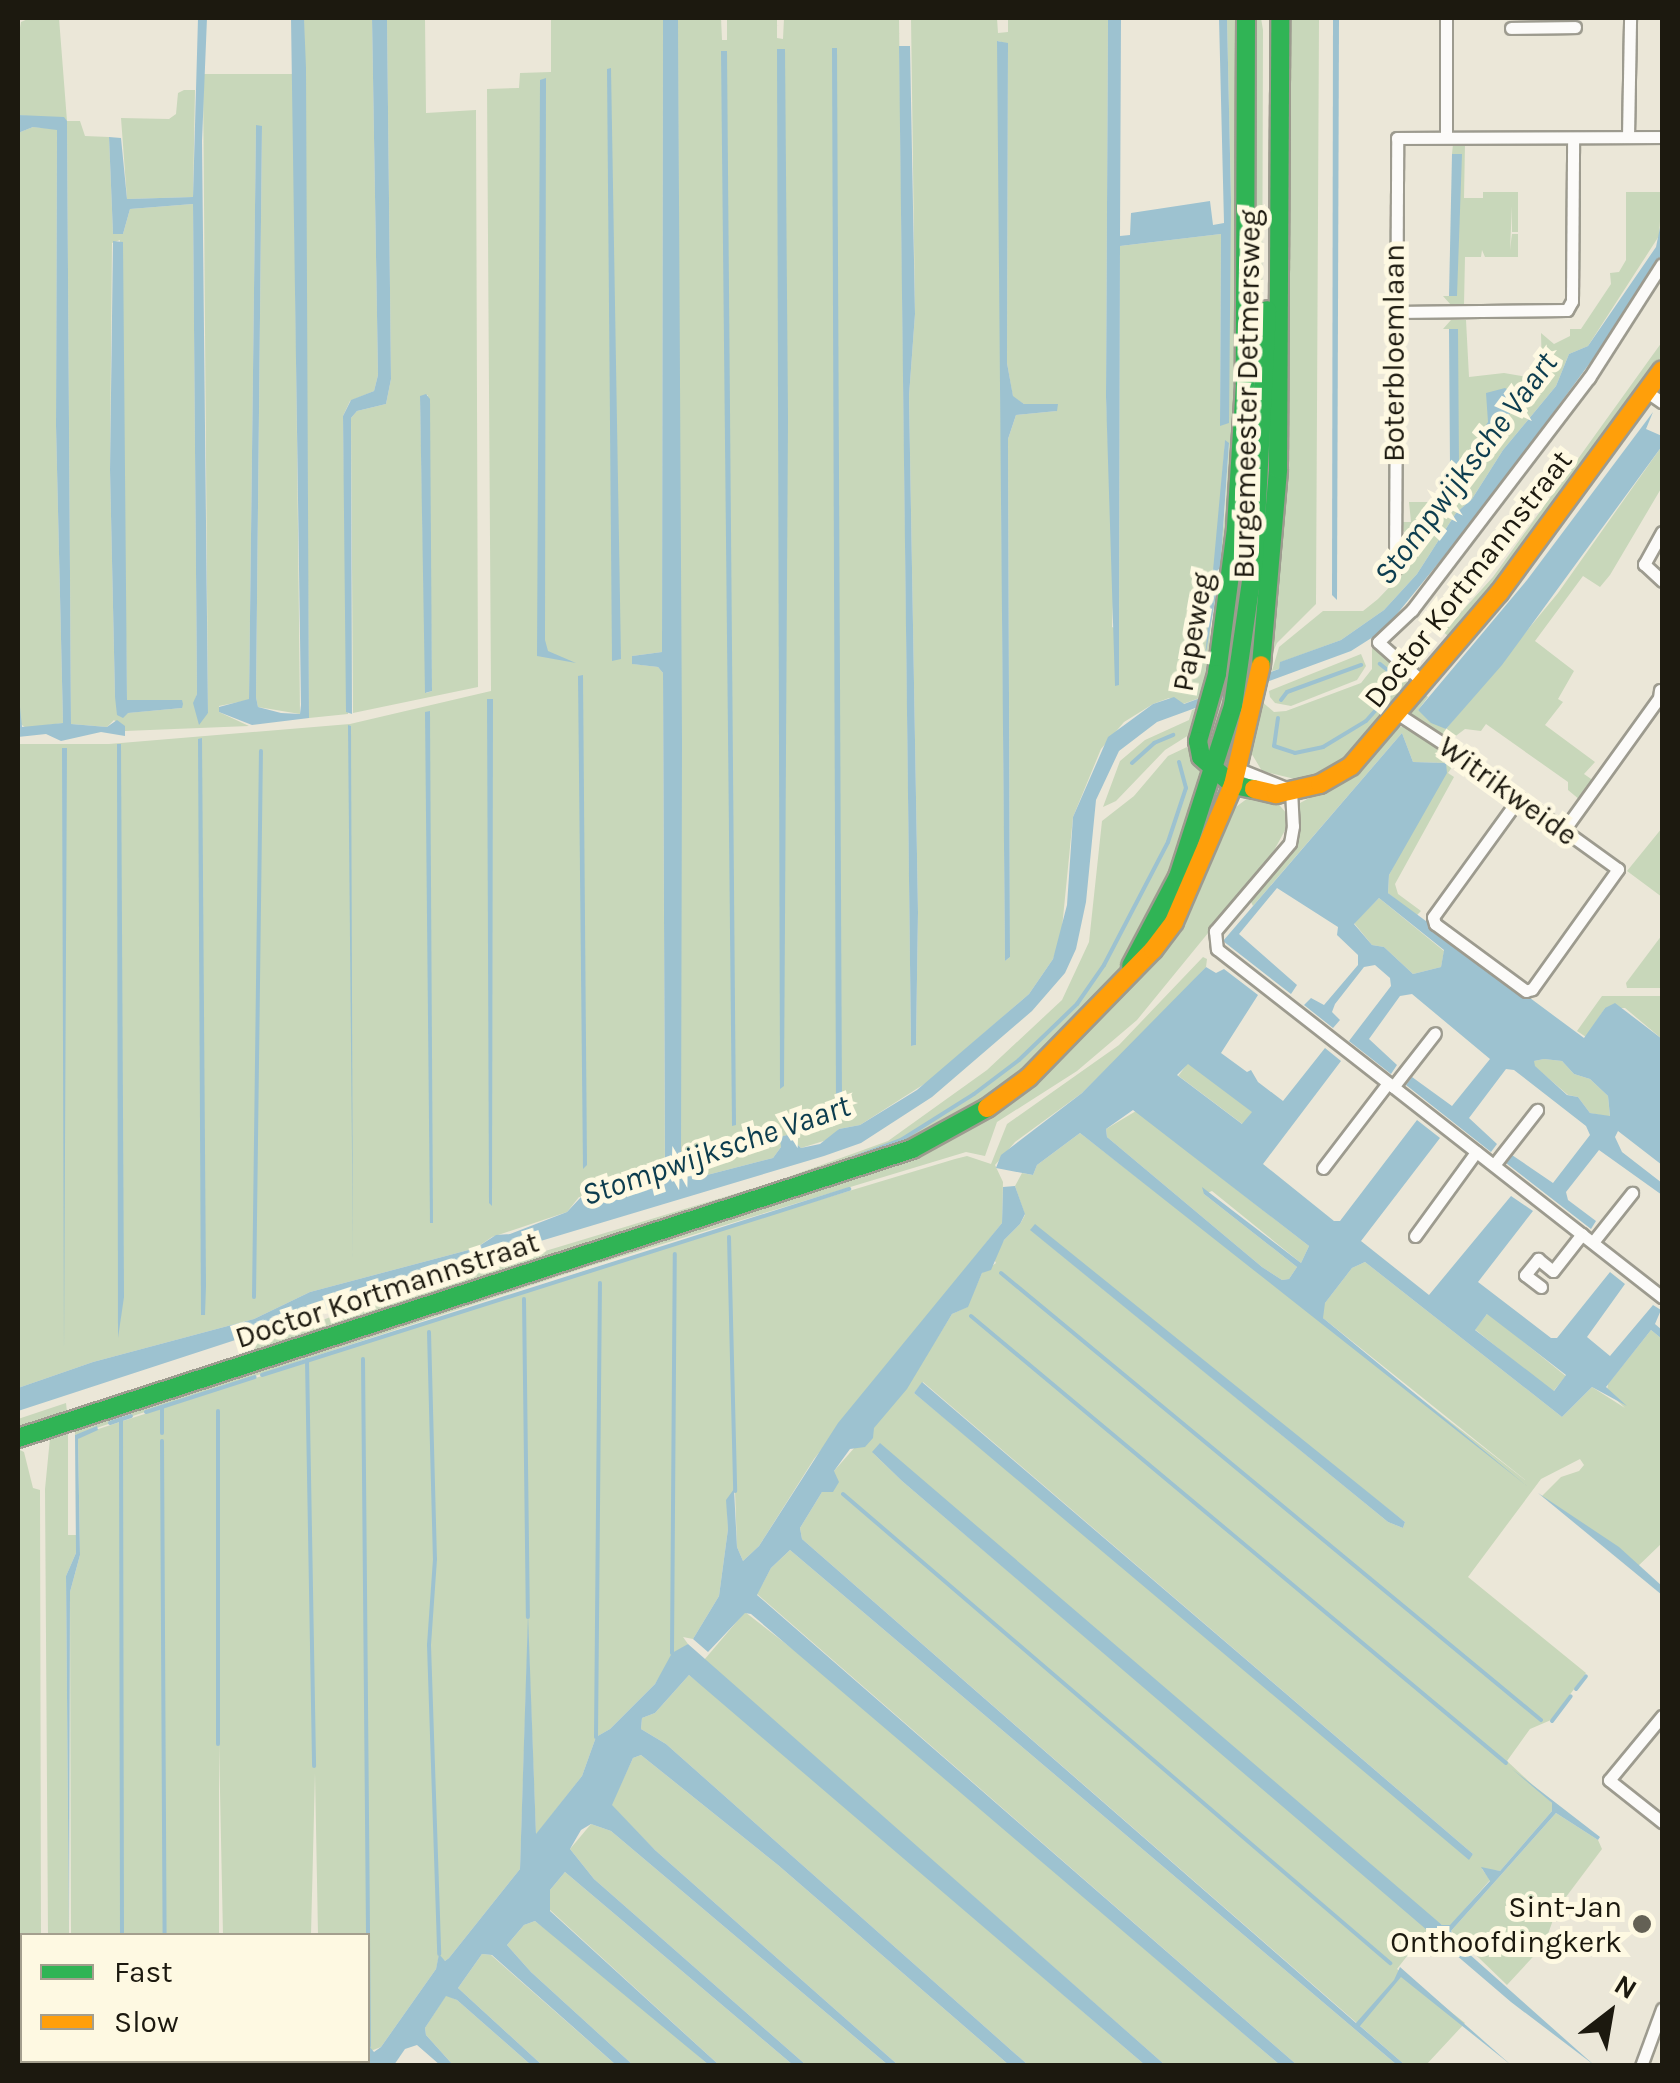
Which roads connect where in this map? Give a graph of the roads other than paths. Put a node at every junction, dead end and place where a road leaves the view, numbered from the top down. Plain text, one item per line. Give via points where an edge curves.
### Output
1 (1246, 18) edge
2 (1268, 18) edge
3 (1280, 18) edge
4 (1446, 18) edge
5 (1630, 18) edge
6 (1575, 27) dead end
7 (1511, 28) dead end
8 (1446, 136) junction
9 (1628, 137) junction
10 (1662, 137) edge
11 (1572, 138) junction
12 (1662, 264) edge
13 (1395, 312) junction
14 (1662, 370) edge
15 (1655, 397) edge
16 (1662, 532) edge
17 (1395, 569) dead end
18 (1662, 581) edge
19 (1423, 682) junction
20 (1660, 690) edge
21 (1398, 714) junction
22 (1215, 766) junction
23 (1236, 777) junction
24 (1291, 790) junction
25 (1520, 798) junction
26 (1564, 830) junction
27 (1124, 980) junction
28 (1435, 1034) dead end
29 (1391, 1085) junction
30 (1537, 1110) dead end
31 (1476, 1152) junction
32 (1494, 1165) junction
33 (1323, 1168) dead end
34 (1632, 1193) dead end
35 (1414, 1236) dead end
36 (1587, 1238) junction
37 (1541, 1288) dead end
38 (1662, 1297) edge
39 (18, 1438) edge
40 (1662, 1716) edge
41 (1662, 1822) edge
42 (1662, 2009) edge
43 (1642, 2066) edge

1 - 22 main road, Papeweg via 1245,384 1229,603 1199,752
2 - 22 main road, Burgemeester Detmersweg via 1263,445 1248,619
3 - 23 main road, Burgemeester Detmersweg via 1278,469 1260,675
4 - 8 street
5 - 9 street
6 - 7 street
8 - 11 street
8 - 13 street, Boterbloemlaan via 1396,138
9 - 10 street
9 - 11 street
11 - 13 street via 1572,301 1566,310
12 - 19 street via 1589,378 1412,610 1378,642
13 - 17 street, Boterbloemlaan
14 - 15 main road, Doctor Kortmannstraat
15 - 19 main road, Doctor Kortmannstraat
16 - 18 street via 1644,564
19 - 21 main road, Doctor Kortmannstraat
20 - 26 street
21 - 24 main road, Doctor Kortmannstraat via 1352,766 1320,784
21 - 25 street, Witrikweide
22 - 23 main road
22 - 27 main road, Doctor Kortmannstraat via 1178,876
23 - 24 main road, Doctor Kortmannstraat via 1266,793
23 - 27 main road, Doctor Kortmannstraat via 1174,922
24 - 29 street via 1290,844 1214,941
25 - 26 street, Witrikweide
25 - 26 street, Witrikweide via 1433,917 1526,991 1618,869
27 - 39 main road, Doctor Kortmannstraat via 1029,1078 949,1132 899,1155
28 - 29 street
29 - 31 street
29 - 33 street
30 - 32 street
31 - 32 street
31 - 35 street
32 - 36 street
34 - 36 street
36 - 37 street via 1553,1271 1538,1259 1525,1275
36 - 38 street
40 - 41 street via 1609,1780
42 - 43 street

